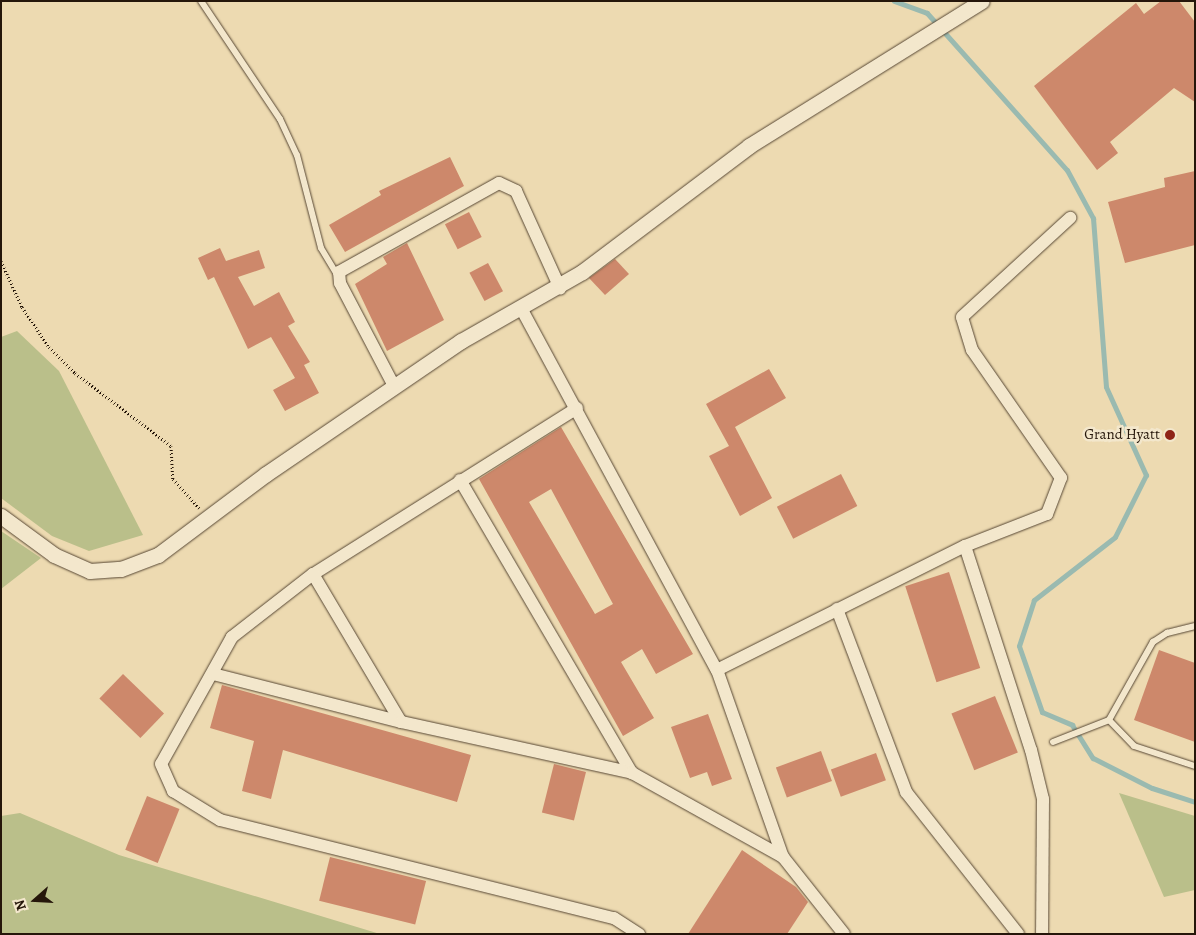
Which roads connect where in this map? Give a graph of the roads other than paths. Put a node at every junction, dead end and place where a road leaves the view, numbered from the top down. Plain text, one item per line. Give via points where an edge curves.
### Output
1 (201, 1) edge
2 (982, 1) edge
3 (1070, 218) dead end
4 (337, 275) junction
5 (560, 288) junction
6 (522, 310) junction
7 (394, 386) junction
8 (577, 408) junction
9 (460, 480) junction
10 (1, 516) edge
11 (965, 546) junction
12 (313, 574) junction
13 (837, 609) junction
14 (1195, 626) edge
15 (717, 670) junction
16 (213, 674) junction
17 (1109, 720) junction
18 (401, 722) junction
19 (1053, 742) dead end
20 (1195, 766) edge
21 (632, 773) junction
22 (783, 857) junction
23 (639, 934) edge
24 (844, 934) edge
25 (1018, 934) edge
26 (1042, 934) edge

1 - 4 lane via 280,119 297,154 321,248
2 - 5 street via 749,146
3 - 11 street via 962,317 972,350 1061,478 1058,495 1046,514
4 - 5 street via 499,183 516,191
4 - 7 street
5 - 6 street
6 - 7 street via 461,341
6 - 8 street
7 - 10 street via 158,555 121,569 90,570 54,554
8 - 9 street
8 - 15 street
9 - 12 street
9 - 21 street
11 - 13 street
11 - 26 street via 1043,799
12 - 16 street via 232,637
12 - 18 street
13 - 15 street
13 - 25 street via 906,792
14 - 17 lane via 1167,632 1153,642
15 - 22 street
16 - 18 street
16 - 23 street via 160,764 173,791 220,820 614,918
17 - 19 lane
17 - 20 lane via 1134,746
18 - 21 street
21 - 22 street
22 - 24 street

